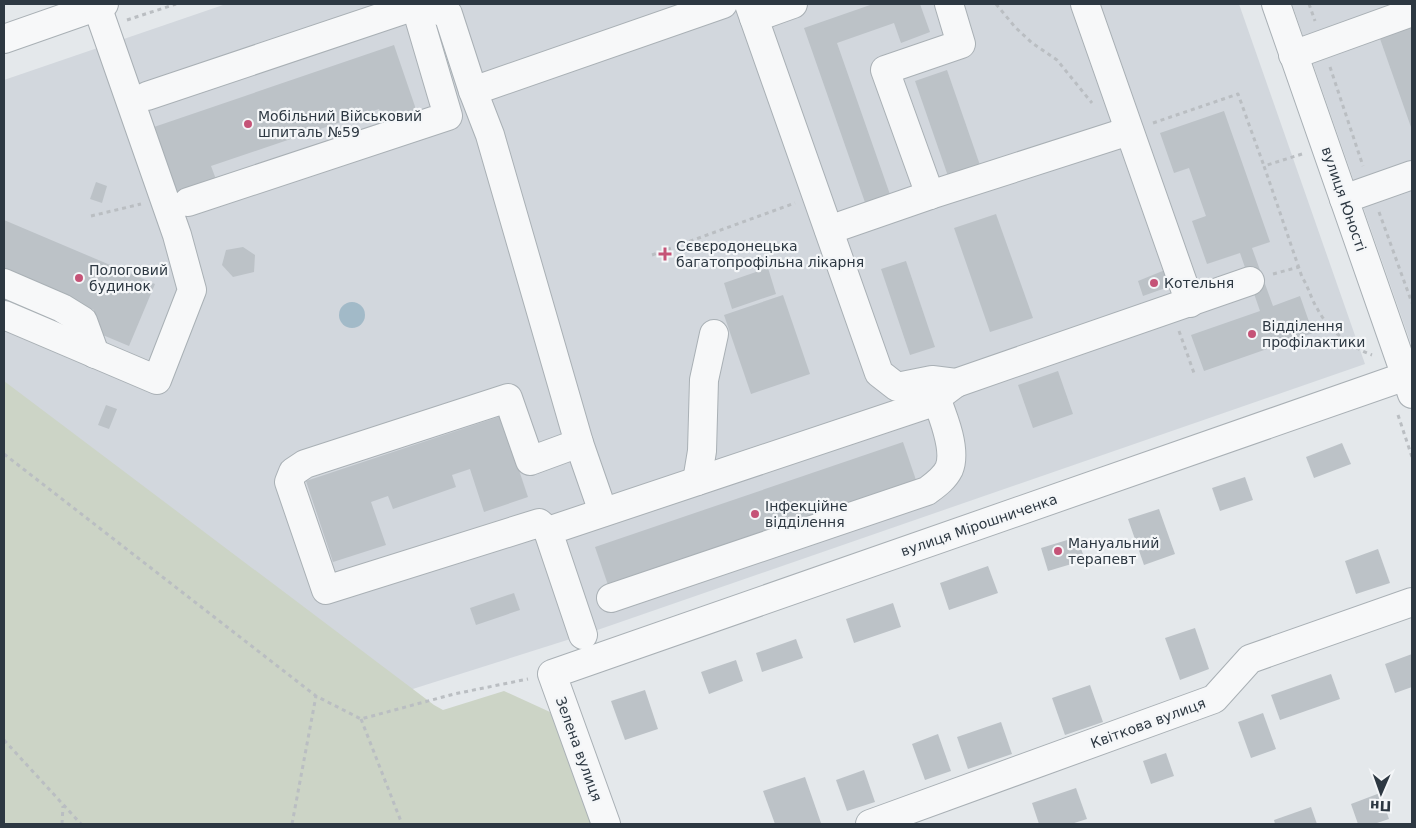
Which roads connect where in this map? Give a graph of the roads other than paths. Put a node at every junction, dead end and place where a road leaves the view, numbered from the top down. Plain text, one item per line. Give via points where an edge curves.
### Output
1 (723, 4) edge
2 (793, 4) edge
3 (949, 4) edge
4 (1085, 4) edge
5 (1276, 4) edge
6 (100, 5) edge
7 (415, 5) edge
8 (751, 11) edge
9 (1412, 12) edge
10 (4, 38) edge
11 (1294, 55) junction
12 (147, 96) dead end
13 (475, 98) junction
14 (448, 116) junction
15 (1129, 131) junction
16 (1412, 175) edge
17 (930, 195) junction
18 (1344, 199) junction
19 (175, 200) junction
20 (829, 230) junction
21 (1261, 278) road end
22 (4, 283) edge
23 (1181, 306) junction
24 (4, 315) edge
25 (714, 334) dead end
26 (1395, 346) edge
27 (95, 354) junction
28 (1409, 385) edge
29 (946, 390) junction
30 (578, 443) junction
31 (697, 481) junction
32 (603, 512) junction
33 (548, 531) junction
34 (611, 598) dead end
35 (1412, 602) edge
36 (583, 635) dead end
37 (552, 674) joint
38 (606, 824) edge
39 (870, 824) edge

1 - 13 street
2 - 8 street
3 - 17 street via 961,44 885,70
4 - 15 street
5 - 11 street, вулиця Юності
6 - 10 street
6 - 19 street
7 - 12 street
7 - 13 street via 448,14
7 - 14 street
8 - 20 street
9 - 11 street
11 - 18 street, вулиця Юності
13 - 14 street
13 - 30 street via 490,136
14 - 19 street
15 - 17 street
15 - 23 street
16 - 18 street
17 - 20 street
18 - 26 street, вулиця Юності
19 - 27 street via 177,235 192,290 157,380
20 - 29 street via 879,373 897,387 932,380
21 - 23 street
22 - 27 street via 83,320
23 - 29 street
24 - 27 street
25 - 31 street via 704,380 702,450
26 - 28 street, вулиця Юності
28 - 37 street, вулиця Мірошниченка
29 - 31 street via 928,404
29 - 34 street via 944,419 952,455 949,469 939,483 927,491
30 - 32 street
30 - 33 street via 530,461 508,398 305,464 293,472 289,482 326,590 539,523
31 - 32 street
32 - 33 street
33 - 36 street
35 - 39 street, Квіткова вулиця via 1250,659 1214,699
37 - 38 street, Зелена вулиця

